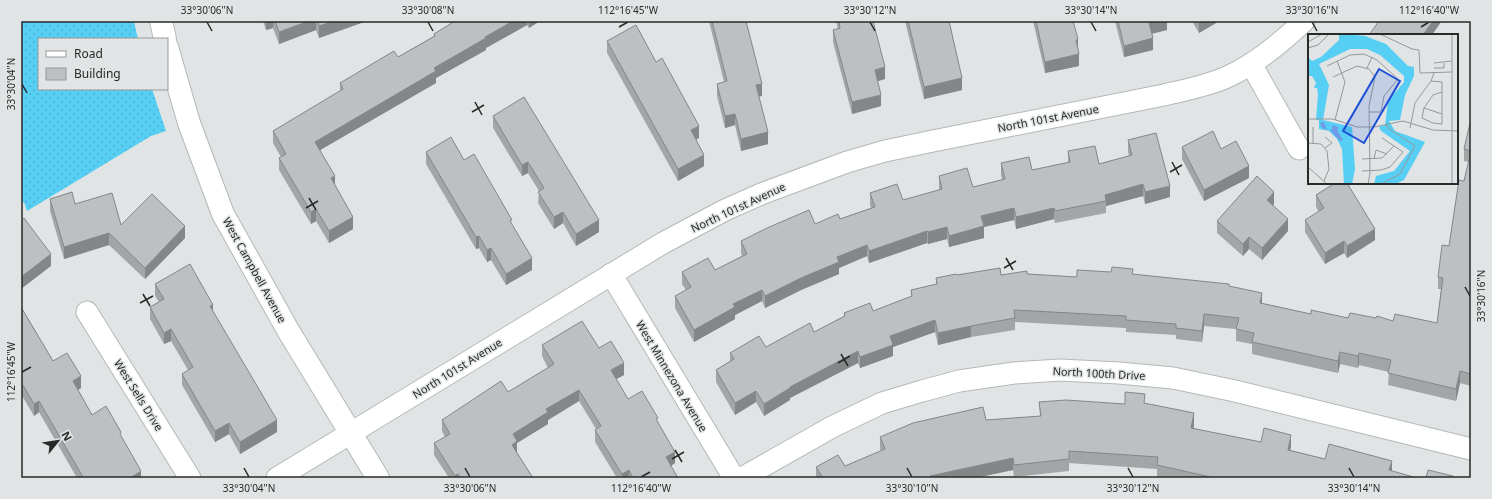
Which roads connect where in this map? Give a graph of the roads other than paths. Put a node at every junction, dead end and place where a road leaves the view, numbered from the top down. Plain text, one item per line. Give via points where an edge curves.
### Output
1 (161, 21) edge
2 (1304, 21) edge
3 (165, 38) edge
4 (168, 50) edge
5 (1251, 64) junction
6 (1299, 149) dead end
7 (611, 274) junction
8 (87, 312) dead end
9 (351, 434) junction
10 (1471, 449) edge
11 (190, 478) edge
12 (278, 478) edge
13 (378, 478) edge
14 (734, 478) edge
15 (742, 478) edge

1 - 3 street
2 - 5 street, North 101st Avenue via 1284,41
4 - 9 street, West Campbell Avenue via 189,123 223,214 289,332
5 - 6 street
5 - 7 street, North 101st Avenue via 1226,77 1194,88 892,150 829,168 725,210
7 - 9 street, North 101st Avenue
7 - 14 street, West Minnezona Avenue
8 - 11 street, West Sells Drive
9 - 12 street, North 101st Avenue
9 - 13 street, West Campbell Avenue
10 - 15 street, North 100th Drive via 1173,378 1060,370 958,381 882,403 832,427

